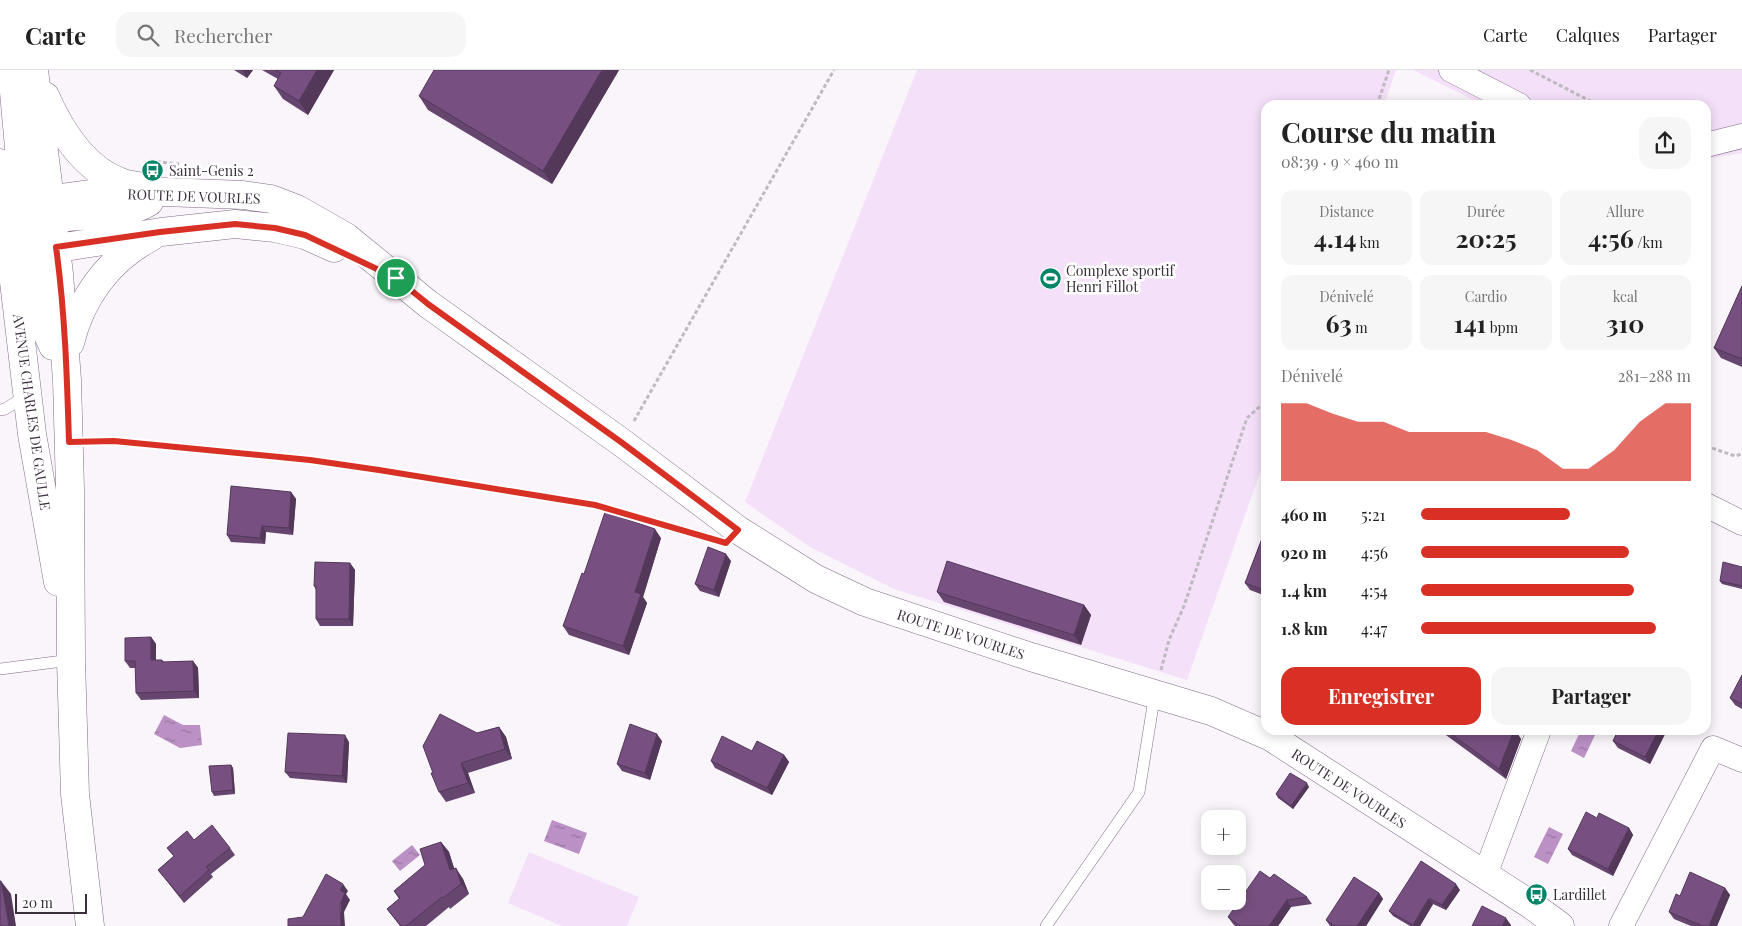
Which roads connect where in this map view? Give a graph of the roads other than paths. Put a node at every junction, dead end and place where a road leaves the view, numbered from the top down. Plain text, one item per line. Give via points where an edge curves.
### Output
1 (1451, 70) edge
2 (26, 71) edge
3 (1509, 100) edge
4 (1742, 136) edge
5 (1711, 145) edge
6 (0, 163) edge
7 (165, 192) junction
8 (23, 228) edge
9 (160, 232) junction
10 (396, 278) junction
11 (0, 328) edge
12 (67, 380) junction
13 (27, 382) junction
14 (0, 410) edge
15 (1711, 508) edge
16 (1742, 524) edge
17 (71, 660) junction
18 (0, 669) edge
19 (1155, 693) junction
20 (1261, 733) edge
21 (1266, 735) edge
22 (1537, 735) edge
23 (1742, 760) edge
24 (1485, 875) junction
25 (1557, 925) edge
26 (90, 926) edge
27 (1046, 926) edge
28 (1621, 926) edge

1 - 3 street
2 - 7 street, ROUTE DE VOURLES via 56,122 88,160 122,182
2 - 8 street, AVENUE CHARLES DE GAULLE
4 - 5 street
6 - 8 street, AVENUE CHARLES DE GAULLE
7 - 8 street via 142,206
7 - 10 street, ROUTE DE VOURLES via 271,199 297,209 346,237
8 - 9 street, ROUTE DE VOURLES
8 - 12 street via 45,328
8 - 13 street, AVENUE CHARLES DE GAULLE
9 - 10 street, ROUTE DE VOURLES via 235,224 275,228 305,235
9 - 12 street, AVENUE CHARLES DE GAULLE via 118,258 91,291 75,324 67,361
10 - 19 street, ROUTE DE VOURLES via 738,530 816,579 865,602 1031,658
11 - 13 street via 12,344
12 - 17 street, AVENUE CHARLES DE GAULLE
13 - 14 lane via 5,409
13 - 17 street, AVENUE CHARLES DE GAULLE via 32,434
15 - 16 street
17 - 18 lane
17 - 26 street, AVENUE CHARLES DE GAULLE via 75,794
19 - 20 street, ROUTE DE VOURLES via 1211,711
19 - 27 lane via 1139,792
21 - 24 street, ROUTE DE VOURLES
22 - 24 street
23 - 28 street via 1713,748
24 - 25 street, ROUTE DE VOURLES

